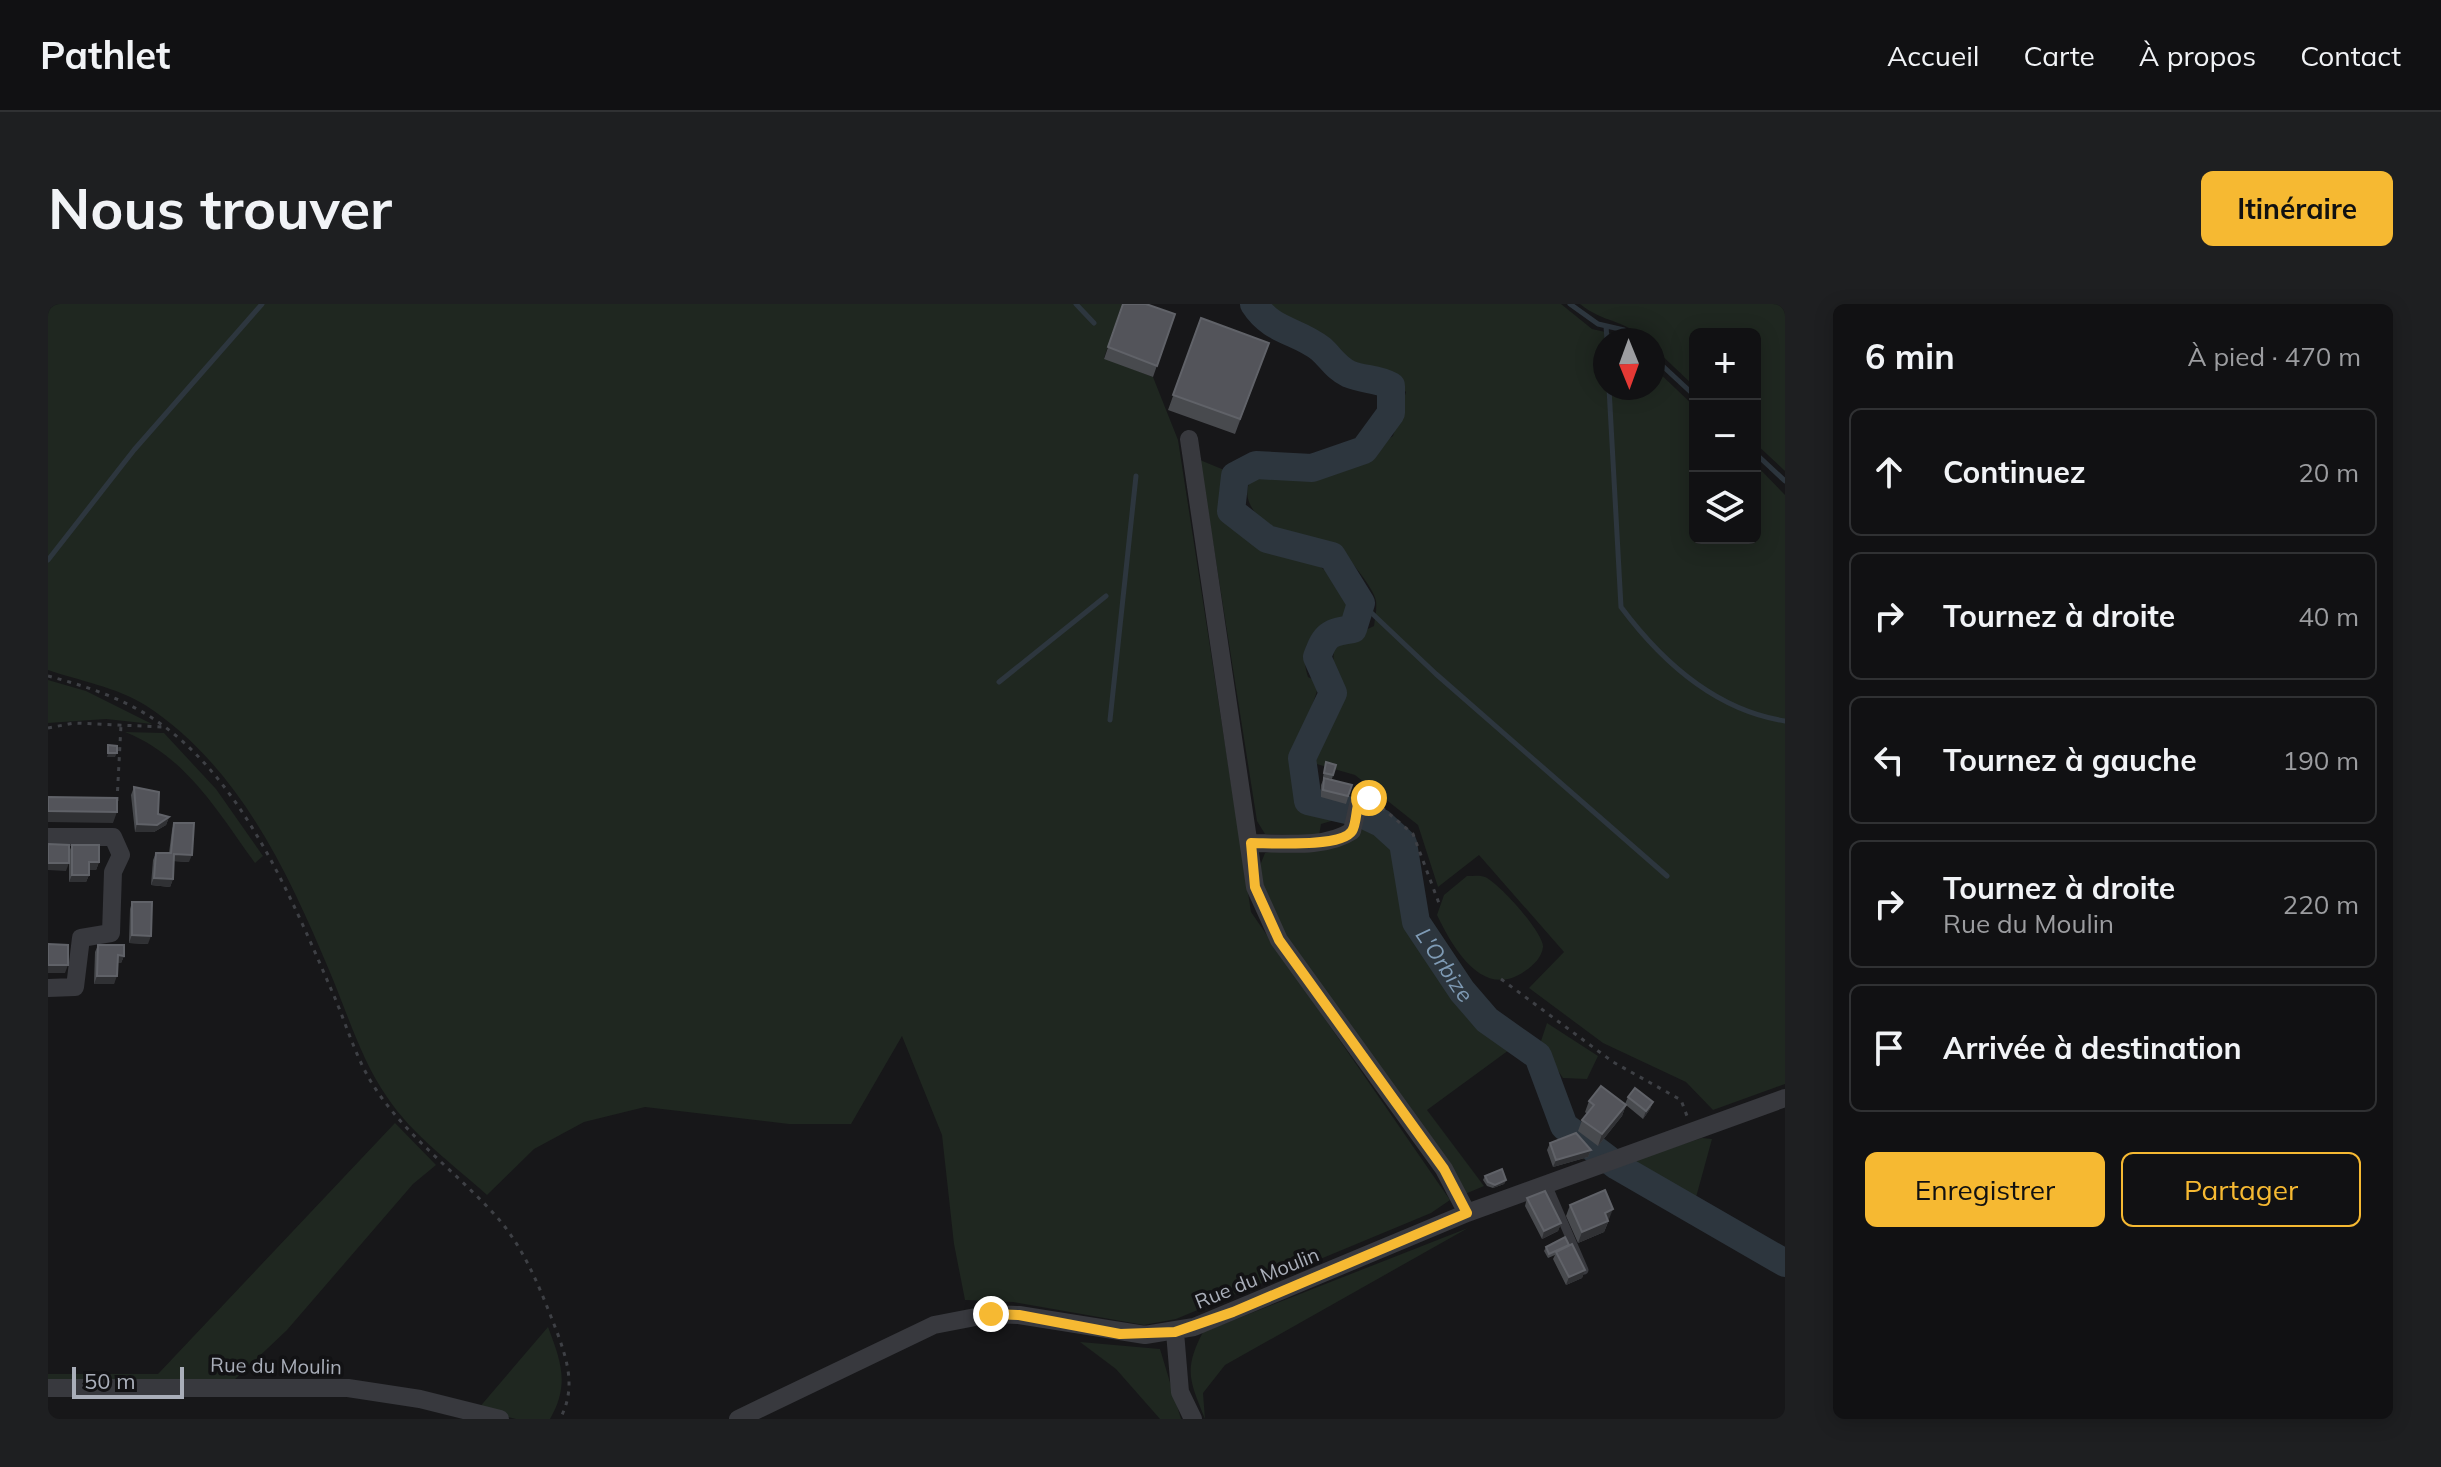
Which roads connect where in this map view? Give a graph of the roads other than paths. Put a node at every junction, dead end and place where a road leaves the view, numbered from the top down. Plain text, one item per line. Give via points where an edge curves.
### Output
1 (1189, 439) dead end
2 (1358, 805) road end
3 (48, 837) edge
4 (1251, 843) junction
5 (48, 988) edge
6 (1785, 1098) edge
7 (1546, 1182) junction
8 (1467, 1213) junction
9 (1584, 1270) edge
10 (1175, 1332) junction
11 (48, 1388) edge
12 (500, 1419) edge
13 (738, 1419) edge
14 (1193, 1419) edge

1 - 4 street
2 - 4 street via 1354,828 1344,837
3 - 5 street via 113,837 121,855 113,872 111,933 81,938 75,987
4 - 8 street via 1255,887 1279,940 1444,1169
6 - 7 street, Rue du Moulin
7 - 8 street, Rue du Moulin
7 - 9 lane
8 - 10 street, Rue du Moulin
10 - 13 street, Rue du Moulin via 1120,1334 1019,1315 960,1319 897,1341
10 - 14 street via 1180,1392
11 - 12 street, Rue du Moulin via 348,1388

